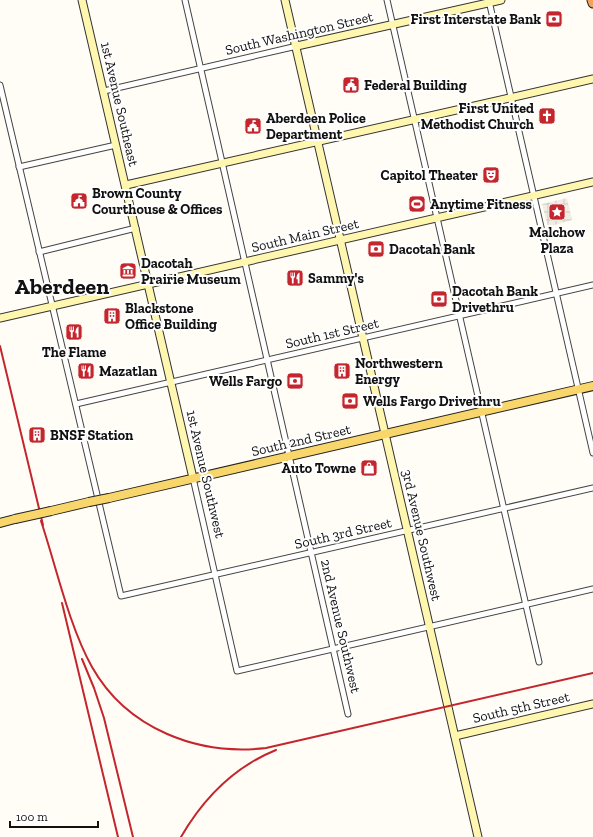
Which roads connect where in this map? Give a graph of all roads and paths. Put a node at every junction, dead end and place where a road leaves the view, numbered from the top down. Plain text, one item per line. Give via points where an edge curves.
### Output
1 (82, 0) edge
2 (185, 0) edge
3 (285, 0) edge
4 (387, 0) edge
5 (501, 0) edge
6 (489, 1) edge
7 (393, 25) junction
8 (296, 46) junction
9 (201, 68) junction
10 (593, 79) edge
11 (0, 85) edge
12 (104, 91) junction
13 (511, 98) junction
14 (414, 120) junction
15 (318, 142) junction
16 (116, 145) junction
17 (222, 164) junction
18 (19, 167) junction
19 (593, 182) edge
20 (126, 186) junction
21 (534, 196) junction
22 (438, 218) junction
23 (136, 228) junction
24 (341, 240) junction
25 (39, 252) junction
26 (245, 262) junction
27 (149, 284) junction
28 (593, 285) edge
29 (555, 294) junction
30 (53, 306) junction
31 (460, 316) junction
32 (0, 318) edge
33 (363, 338) junction
34 (268, 360) junction
35 (172, 382) junction
36 (593, 386) edge
37 (578, 390) junction
38 (76, 404) junction
39 (482, 412) junction
40 (385, 434) junction
41 (593, 453) edge
42 (290, 456) junction
43 (193, 478) junction
44 (593, 488) edge
45 (504, 508) junction
46 (0, 523) edge
47 (408, 530) junction
48 (312, 552) junction
49 (215, 574) junction
50 (593, 589) edge
51 (526, 604) junction
52 (430, 626) junction
53 (333, 648) junction
54 (539, 662) dead end
55 (593, 704) edge
56 (348, 714) dead end
57 (455, 736) junction
58 (478, 837) edge

1 - 12 street, 1st Avenue Southeast
2 - 9 street, 2nd Avenue Southwest
3 - 8 street, 3rd Avenue Southwest
4 - 7 street
5 - 6 street, South Washington Street
6 - 7 street, South Washington Street
6 - 13 street
7 - 8 street, South Washington Street
7 - 14 street
8 - 9 street, South Washington Street
8 - 15 street, 3rd Avenue Southwest
9 - 12 street, South Washington Street
9 - 17 street, 2nd Avenue Southwest
10 - 13 street
11 - 18 street
12 - 16 street, 1st Avenue Southeast
13 - 14 street
13 - 21 street
14 - 15 street
14 - 22 street
15 - 17 street
15 - 24 street, 3rd Avenue Southwest
16 - 18 street
16 - 20 street, 1st Avenue Southeast
17 - 20 street
17 - 26 street, 2nd Avenue Southwest
18 - 25 street
19 - 21 street, South Main Street
20 - 23 street, 1st Avenue Southeast
21 - 22 street, South Main Street
21 - 29 street
22 - 24 street, South Main Street
22 - 31 street
23 - 25 street
23 - 27 street, 1st Avenue Southeast
24 - 26 street, South Main Street
24 - 33 street, 3rd Avenue Southwest
25 - 30 street
26 - 27 street, South Main Street
26 - 34 street, 2nd Avenue Southwest
27 - 30 street, South Main Street
27 - 35 street, 1st Avenue Southwest
28 - 29 street, South 1st Street
29 - 31 street, South 1st Street
29 - 37 street
30 - 32 street, South Main Street
30 - 38 street
31 - 33 street, South 1st Street
31 - 39 street
33 - 34 street, South 1st Street
33 - 40 street, 3rd Avenue Southwest
34 - 35 street, South 1st Street
34 - 42 street, 2nd Avenue Southwest
35 - 38 street, South 1st Street
35 - 43 street, 1st Avenue Southwest
36 - 37 main road, South 2nd Street
37 - 39 main road, South 2nd Street
37 - 41 street
38 - 49 street, South 3rd Street via 121,596
39 - 40 main road, South 2nd Street
39 - 45 street
40 - 42 main road, South 2nd Street
40 - 47 street, 3rd Avenue Southwest
42 - 43 main road, South 2nd Street
42 - 48 street, 2nd Avenue Southwest
43 - 46 main road, South 2nd Street, bridge
43 - 49 street, 1st Avenue Southwest
44 - 45 street, South 3rd Street
45 - 47 street, South 3rd Street
45 - 51 street
47 - 48 street, South 3rd Street
47 - 52 street, 3rd Avenue Southwest
48 - 49 street, South 3rd Street
48 - 53 street, 2nd Avenue Southwest
49 - 53 street, 1st Avenue Southwest via 237,671
50 - 51 street
51 - 52 street
51 - 54 street
52 - 53 street
52 - 57 street, 3rd Avenue Southwest
53 - 56 street, 2nd Avenue Southwest
55 - 57 street, South 5th Street
57 - 58 street, 3rd Avenue Southwest

